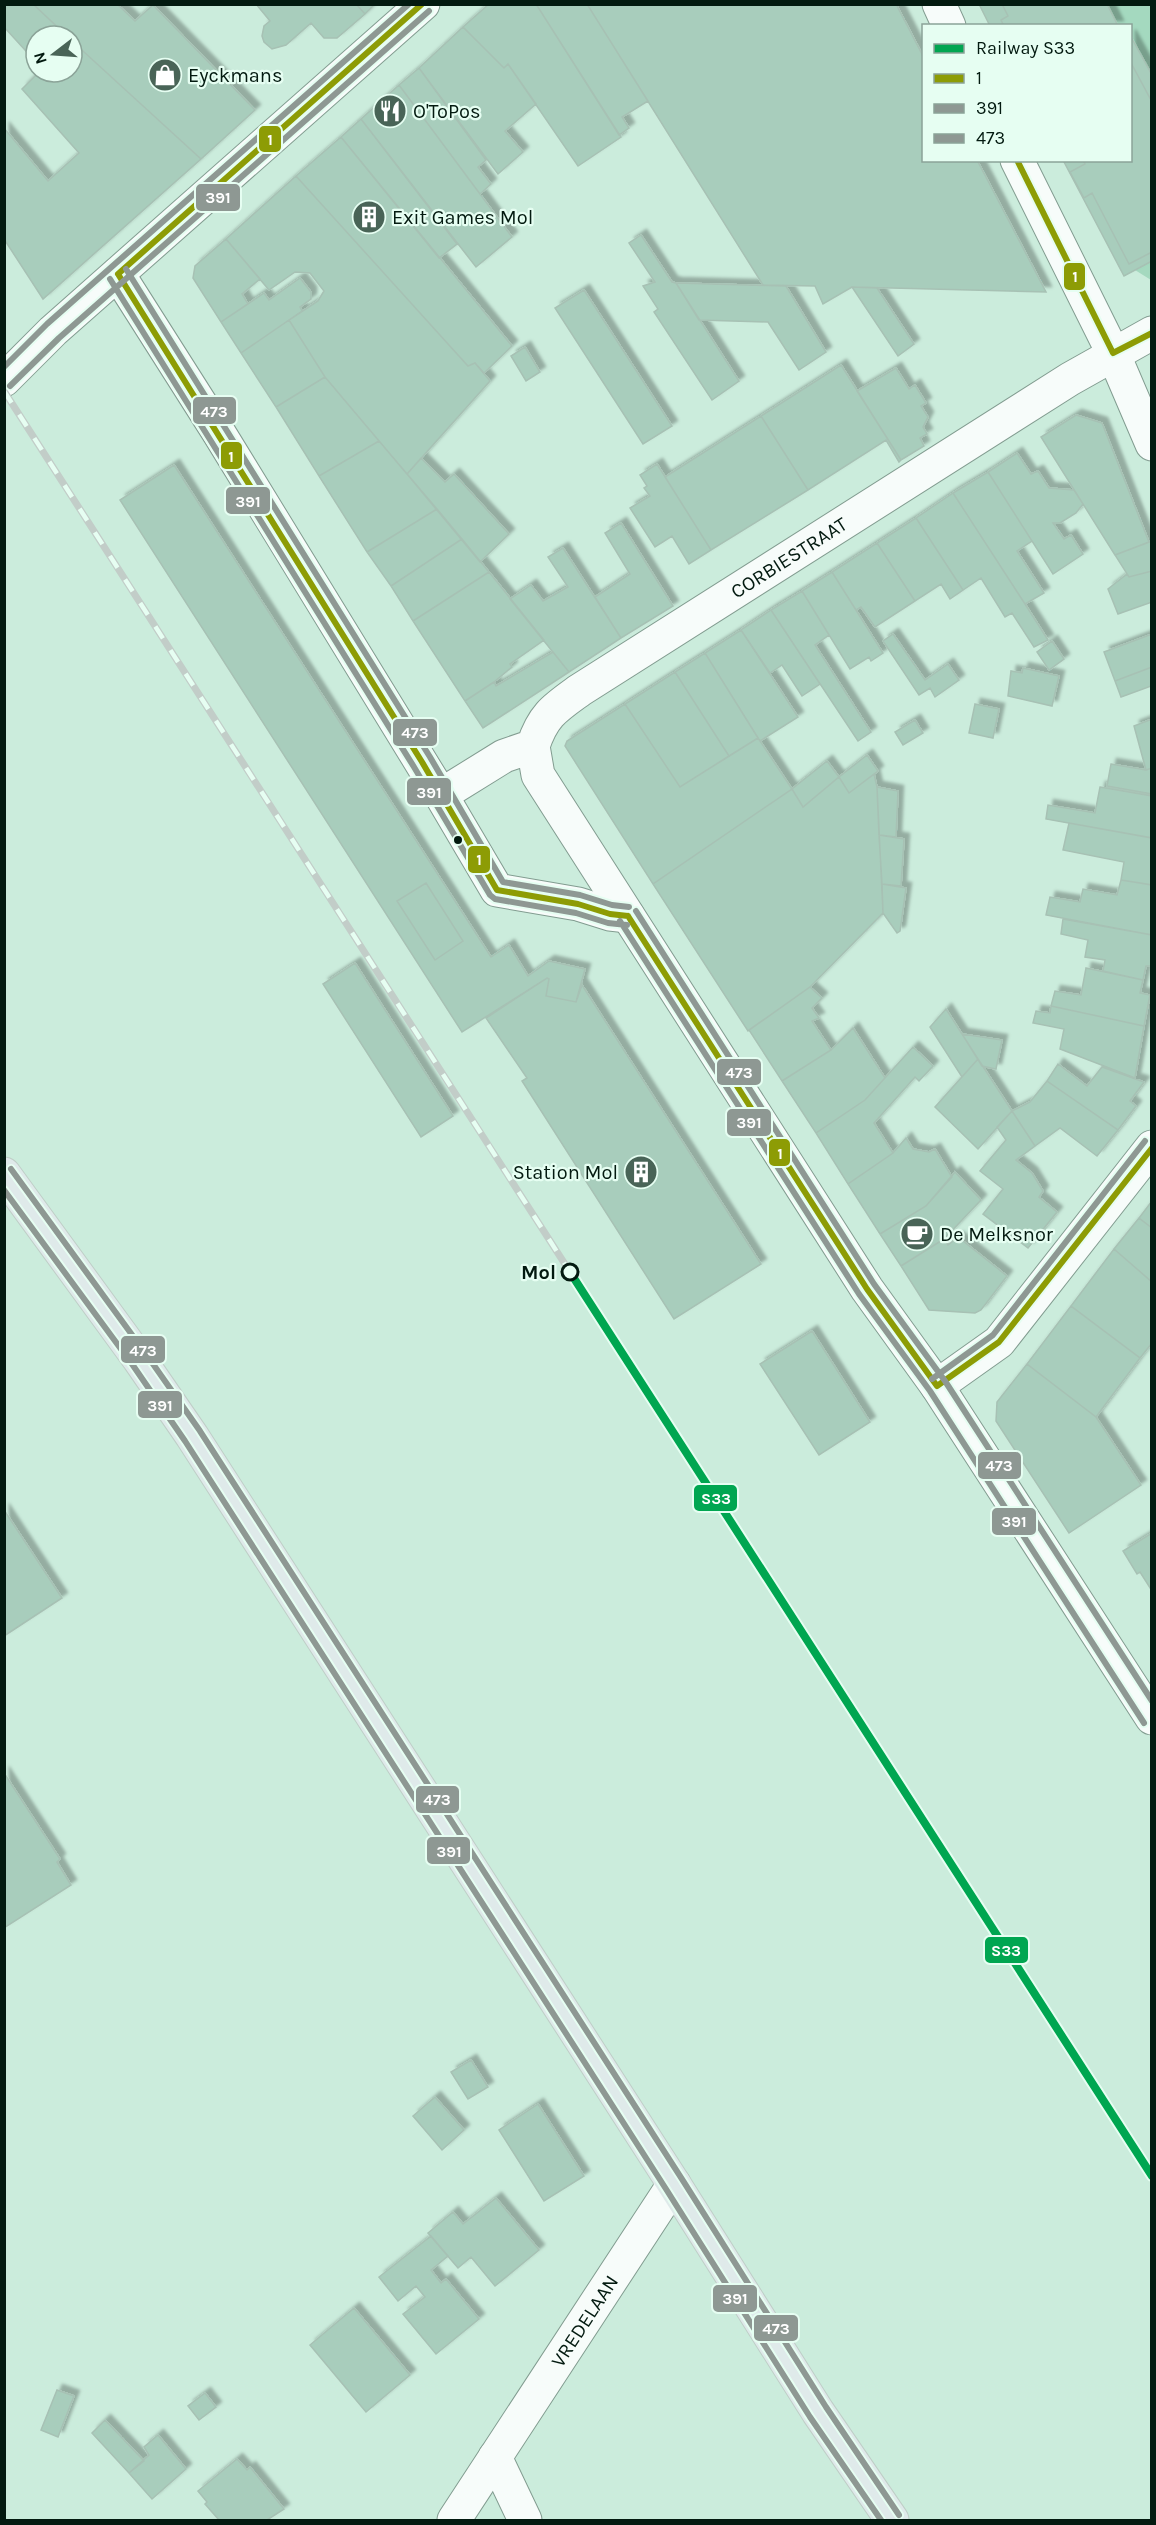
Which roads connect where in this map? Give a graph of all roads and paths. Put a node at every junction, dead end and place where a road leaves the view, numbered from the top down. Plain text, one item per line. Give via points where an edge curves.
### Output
1 (423, 4) edge
2 (939, 4) edge
3 (948, 24) edge
4 (1018, 162) edge
5 (118, 273) junction
6 (1152, 333) edge
7 (1113, 353) junction
8 (4, 380) edge
9 (1152, 444) edge
10 (533, 746) junction
11 (441, 795) junction
12 (628, 916) junction
13 (1152, 1147) edge
14 (4, 1174) edge
15 (937, 1386) junction
16 (1152, 1718) edge
17 (674, 2184) junction
18 (495, 2457) junction
19 (464, 2516) edge
20 (525, 2520) edge
21 (892, 2520) edge

1 - 5 street
2 - 3 street
4 - 7 street
5 - 8 street
5 - 11 street
6 - 7 street, CORBIESTRAAT
7 - 9 street
7 - 10 street, CORBIESTRAAT via 580,690 540,725
10 - 11 street via 504,756
10 - 12 street via 538,776
11 - 12 street via 497,890
12 - 15 street via 867,1289
13 - 15 street via 999,1342
14 - 17 main road via 192,1436
15 - 16 street
17 - 18 street, VREDELAAN
17 - 21 main road via 824,2421
18 - 19 street, VREDELAAN
18 - 20 street

